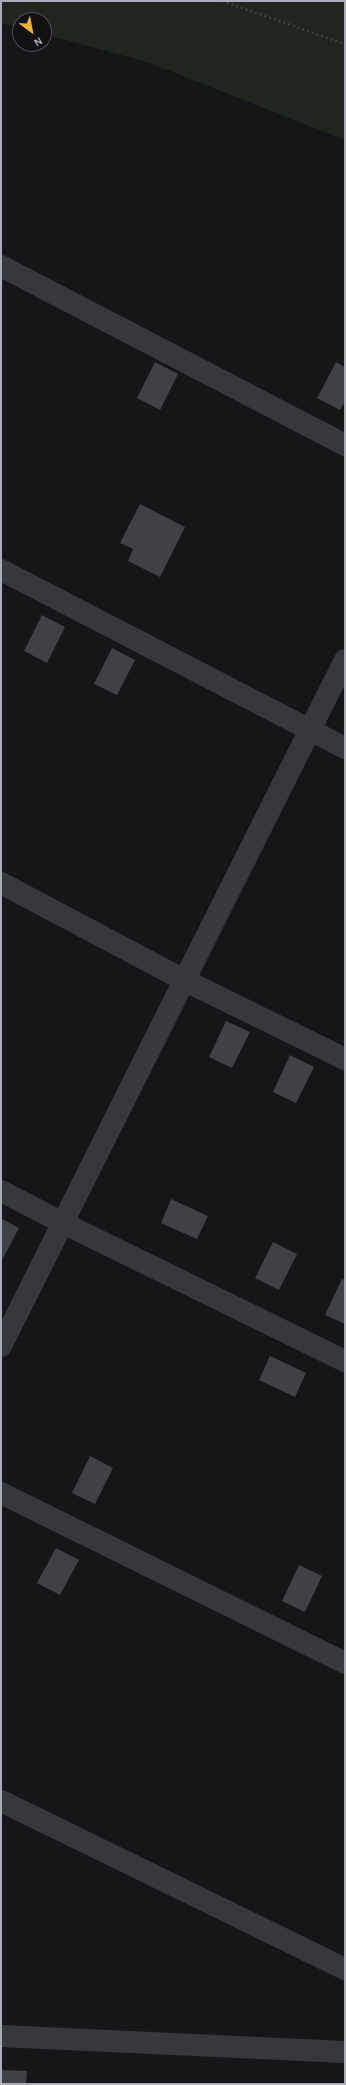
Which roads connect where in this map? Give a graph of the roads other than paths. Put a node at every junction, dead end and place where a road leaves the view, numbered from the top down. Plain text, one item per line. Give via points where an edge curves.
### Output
1 (1, 266) edge
2 (345, 445) edge
3 (1, 570) edge
4 (345, 660) edge
5 (310, 731) junction
6 (345, 748) edge
7 (1, 882) edge
8 (184, 980) junction
9 (345, 1059) edge
10 (1, 1191) edge
11 (63, 1223) junction
12 (1, 1346) edge
13 (345, 1362) edge
14 (1, 1492) edge
15 (345, 1663) edge
16 (1, 1801) edge
17 (345, 1969) edge
18 (1, 2036) edge
19 (345, 2052) edge

1 - 2 street
3 - 5 street
4 - 5 street
5 - 6 street
5 - 8 street
7 - 8 street
8 - 9 street
8 - 11 street
10 - 11 street
11 - 12 street
11 - 13 street
14 - 15 street
16 - 17 street
18 - 19 street

